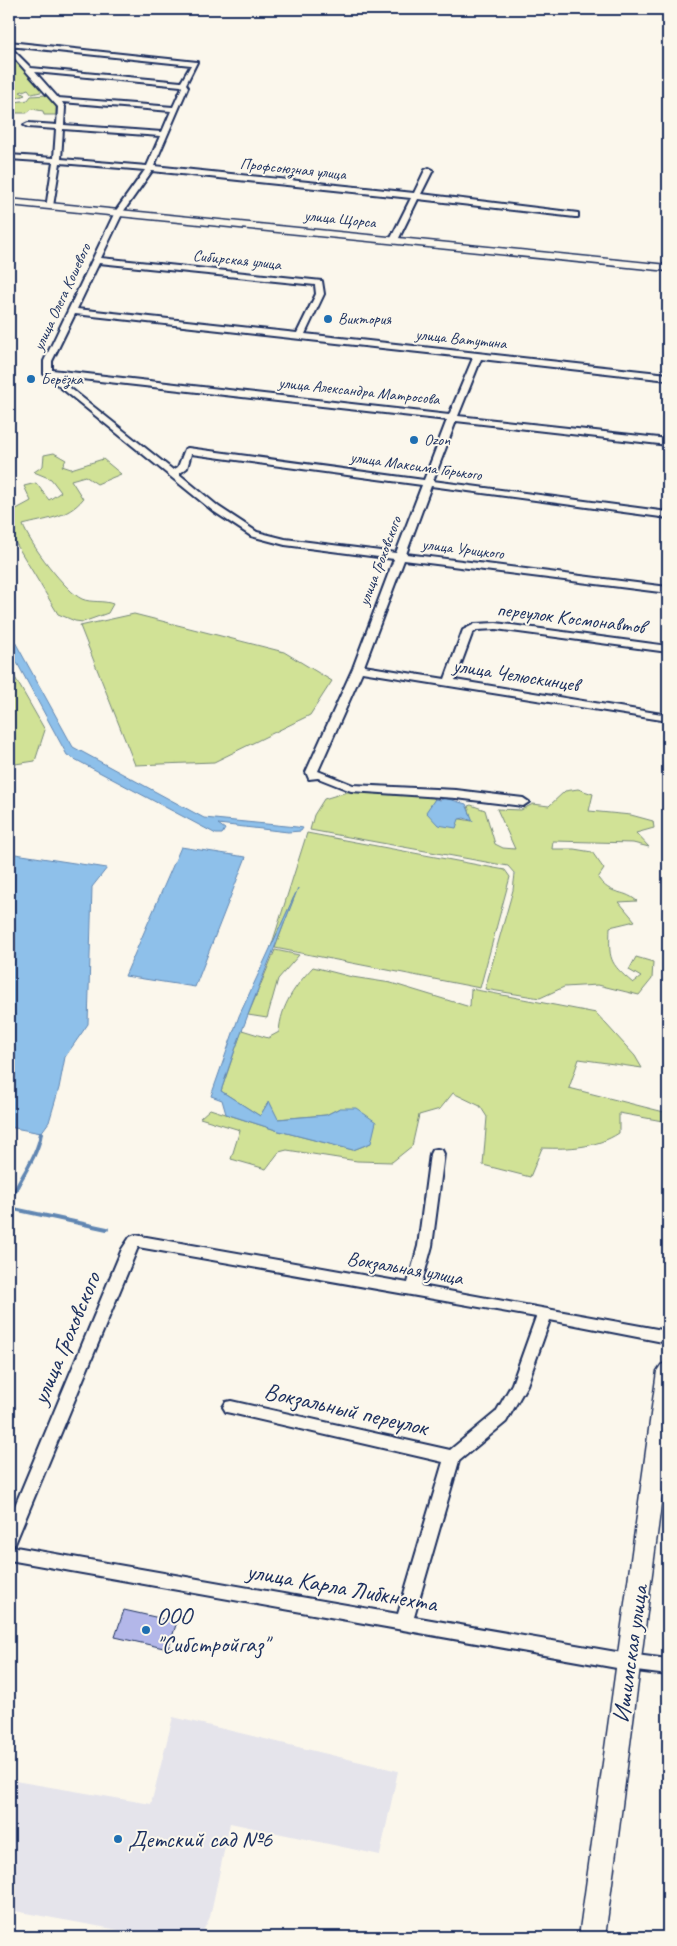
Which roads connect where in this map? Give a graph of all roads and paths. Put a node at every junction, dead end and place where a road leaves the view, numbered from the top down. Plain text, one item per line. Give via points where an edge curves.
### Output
1 (9, 46) edge
2 (31, 70) junction
3 (183, 84) junction
4 (57, 100) junction
5 (176, 109) junction
6 (28, 125) dead end
7 (60, 128) junction
8 (164, 134) junction
9 (9, 156) edge
10 (57, 161) junction
11 (150, 168) junction
12 (429, 170) dead end
13 (416, 195) junction
14 (9, 202) edge
15 (48, 206) junction
16 (119, 212) junction
17 (575, 215) dead end
18 (394, 240) junction
19 (95, 260) junction
20 (668, 268) edge
21 (71, 311) junction
22 (300, 336) junction
23 (478, 356) junction
24 (47, 372) junction
25 (668, 377) edge
26 (453, 416) junction
27 (668, 442) edge
28 (173, 474) junction
29 (428, 483) junction
30 (668, 515) edge
31 (254, 534) joint
32 (401, 556) junction
33 (668, 590) edge
34 (668, 649) edge
35 (358, 668) junction
36 (448, 684) junction
37 (668, 718) edge
38 (523, 802) dead end
39 (437, 1154) dead end
40 (135, 1241) joint
41 (414, 1290) junction
42 (545, 1313) junction
43 (668, 1337) edge
44 (668, 1371) edge
45 (230, 1407) dead end
46 (452, 1457) junction
47 (9, 1539) edge
48 (9, 1553) edge
49 (404, 1622) junction
50 (628, 1662) junction
51 (668, 1667) edge
52 (592, 1937) edge

1 - 2 street
1 - 3 street, улица Олега Кошевого via 196,63
2 - 3 street
2 - 4 street
3 - 5 street, улица Олега Кошевого via 185,87
4 - 5 street
4 - 7 street via 62,107
5 - 8 street, улица Олега Кошевого
6 - 7 street
7 - 8 street
7 - 10 street
8 - 11 street, улица Олега Кошевого
9 - 10 street, Профсоюзная улица
10 - 11 street, Профсоюзная улица
10 - 15 street
11 - 13 street, Профсоюзная улица
11 - 16 street, улица Олега Кошевого
12 - 13 street
13 - 17 street, Профсоюзная улица
13 - 18 street
14 - 15 main road, улица Щорса
15 - 16 main road, улица Щорса
16 - 18 main road, улица Щорса
16 - 19 street, улица Олега Кошевого
18 - 20 main road, улица Щорса
19 - 21 street, улица Олега Кошевого
19 - 22 street, Сибирская улица via 319,283 320,294
21 - 22 street, улица Ватутина
21 - 24 street, улица Олега Кошевого via 48,362
22 - 23 street, улица Ватутина
23 - 25 street, улица Ватутина
23 - 26 street, улица Гроховского
24 - 26 street, улица Александра Матросова
24 - 28 street, улица Олега Кошевого
26 - 27 street, улица Александра Матросова
26 - 29 street, улица Гроховского
28 - 29 street, улица Максима Горького via 182,468 188,451
28 - 31 street, улица Олега Кошевого
29 - 30 street, улица Максима Горького
29 - 32 street, улица Гроховского
31 - 32 street, улица Урицкого via 285,542
32 - 33 street, улица Урицкого
32 - 35 street, улица Гроховского
34 - 36 street, переулок Космонавтов via 496,626 475,627 467,632
35 - 36 street, улица Челюскинцев
35 - 38 street, улица Гроховского via 313,775 351,788 456,794
36 - 37 street, улица Челюскинцев
39 - 41 street via 426,1246
40 - 41 street, Вокзальная улица
40 - 47 street, улица Гроховского
41 - 42 street, Вокзальная улица
42 - 43 street, Вокзальная улица
42 - 46 street via 519,1385 501,1417
44 - 50 main road, Ишимская улица
45 - 46 street, Вокзальный переулок
46 - 49 street
48 - 49 street, улица Карла Либкнехта
49 - 50 street, улица Карла Либкнехта
50 - 51 street, улица Карла Либкнехта
50 - 52 main road, Ишимская улица

